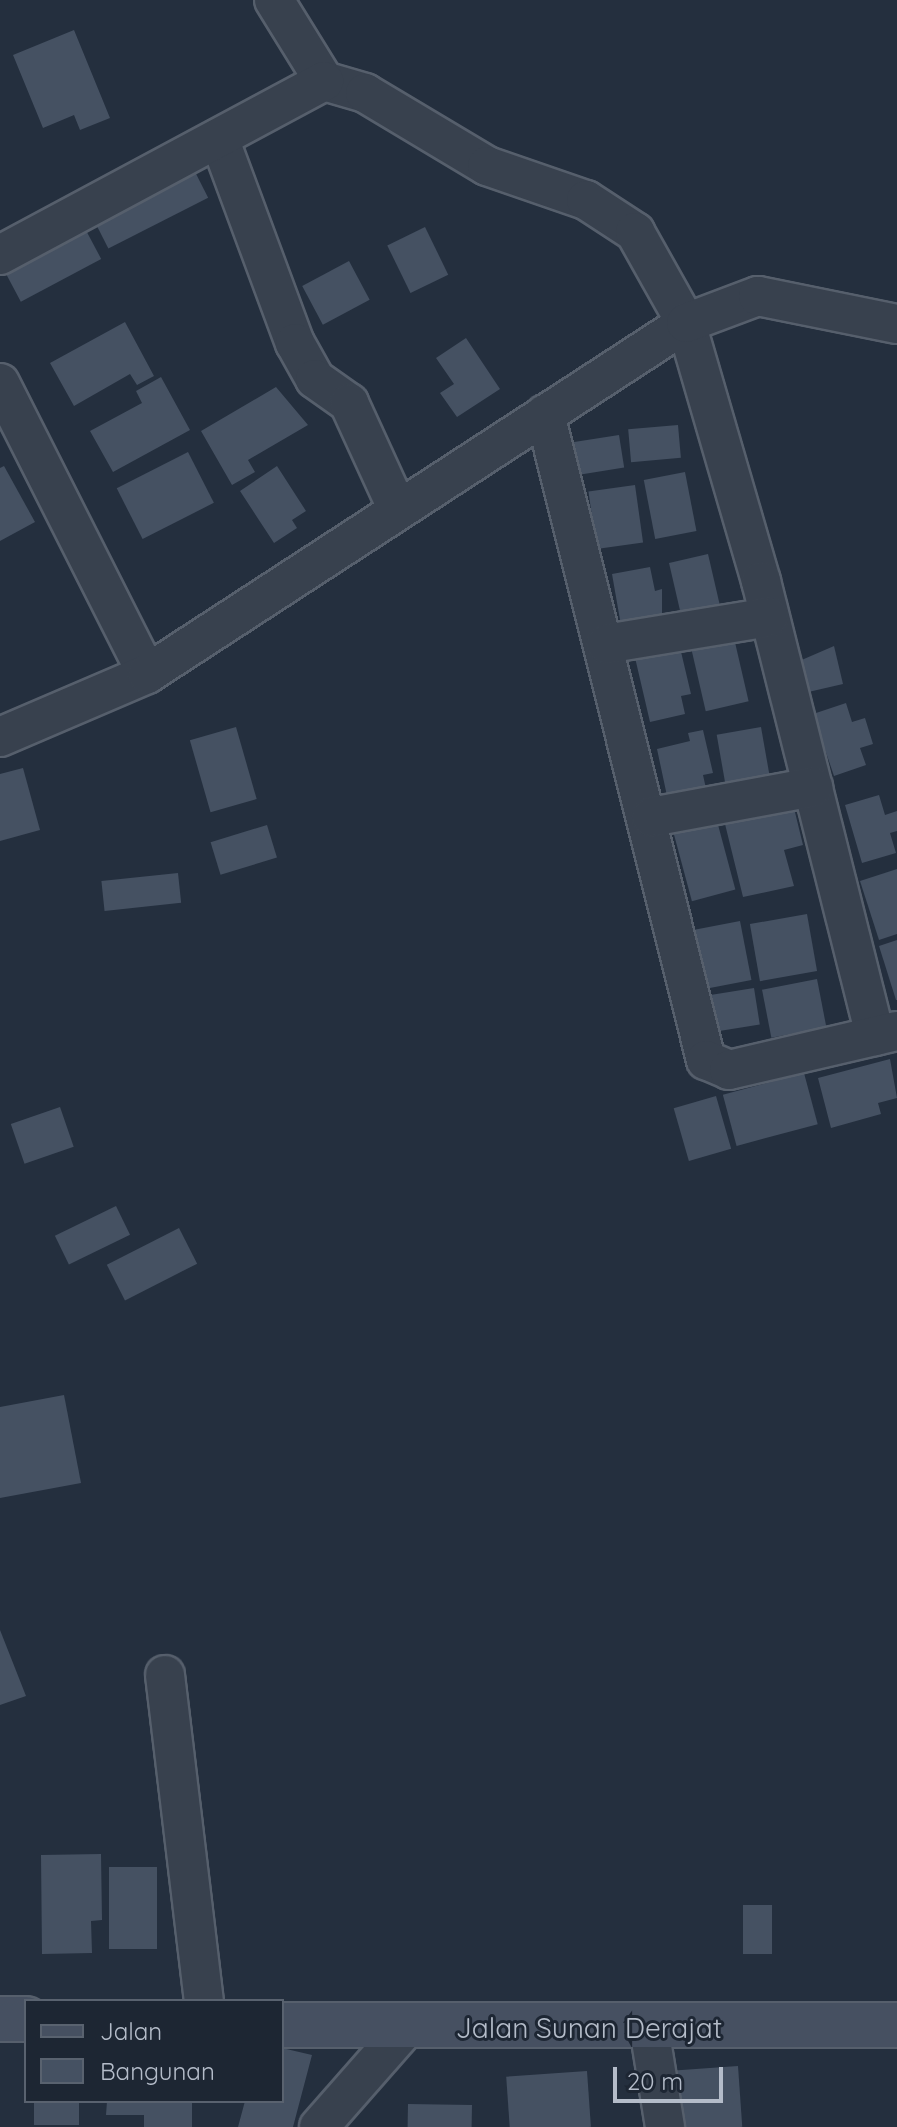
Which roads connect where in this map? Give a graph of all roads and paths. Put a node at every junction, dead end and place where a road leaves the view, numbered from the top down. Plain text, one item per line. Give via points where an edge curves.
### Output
1 (274, 0) edge
2 (324, 81) junction
3 (219, 138) junction
4 (0, 255) edge
5 (686, 323) junction
6 (897, 324) edge
7 (0, 383) edge
8 (545, 414) junction
9 (397, 508) junction
10 (769, 617) junction
11 (606, 644) junction
12 (147, 674) junction
13 (0, 737) edge
14 (813, 787) junction
15 (651, 817) junction
16 (886, 1034) edge
17 (165, 1675) dead end
18 (204, 1999) edge
19 (0, 2019) edge
20 (24, 2019) edge
21 (284, 2025) edge
22 (897, 2025) edge
23 (649, 2028) junction
24 (405, 2029) junction
25 (319, 2127) edge
26 (665, 2127) edge

1 - 2 street
2 - 3 street
2 - 5 street via 365,93 487,166 617,219 635,232
3 - 4 street
3 - 9 street via 295,343 315,379 349,403
5 - 6 street via 758,296
5 - 8 street
5 - 10 street
7 - 12 street
8 - 9 street
8 - 11 street
9 - 12 street
10 - 11 street
10 - 14 street
11 - 15 street
12 - 13 street
14 - 15 street
14 - 16 street
15 - 16 street via 706,1060 729,1070
17 - 18 street
19 - 20 street
21 - 24 street, Jalan Sunan Derajat
22 - 23 street, Jalan Sunan Derajat
23 - 24 street, Jalan Sunan Derajat
23 - 26 street
24 - 25 street

